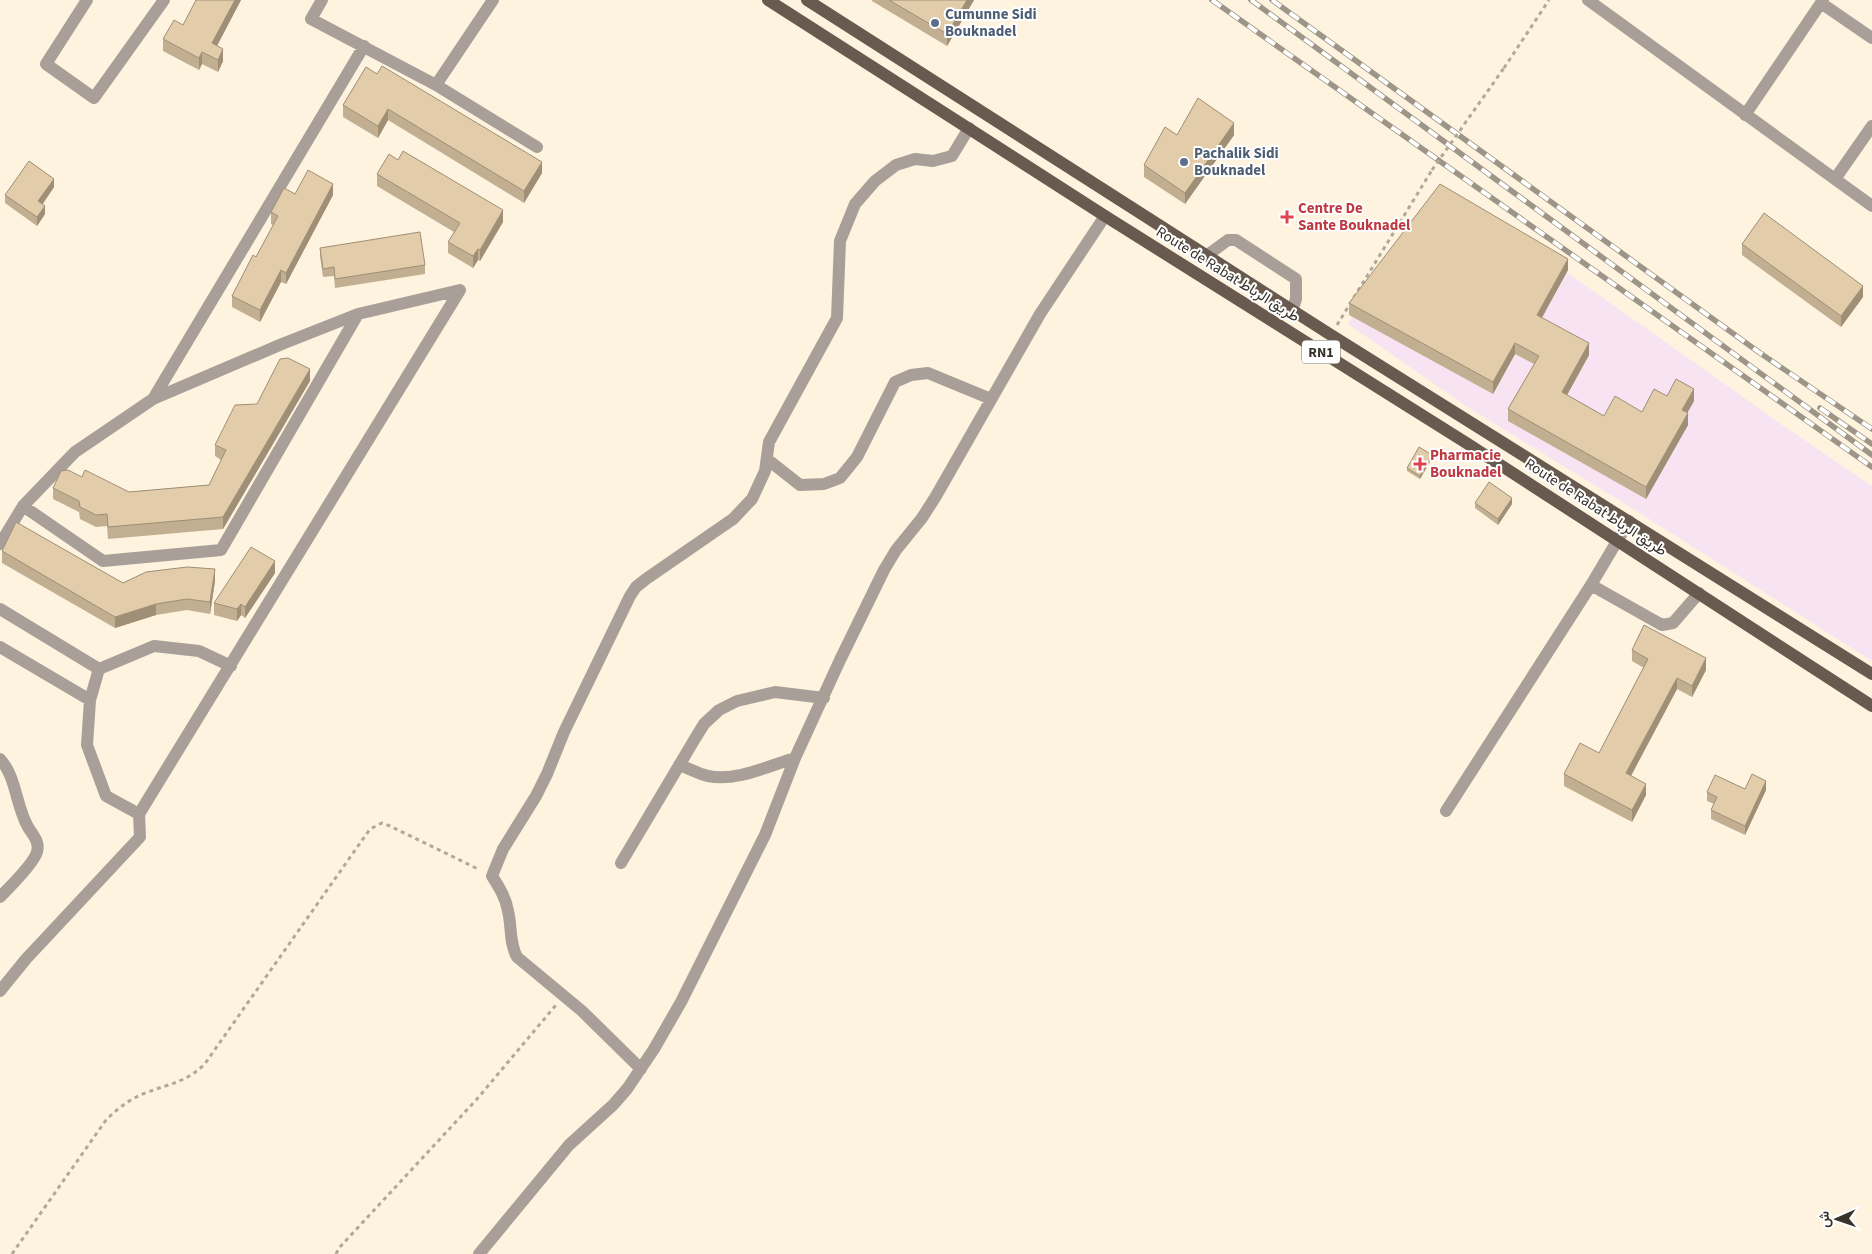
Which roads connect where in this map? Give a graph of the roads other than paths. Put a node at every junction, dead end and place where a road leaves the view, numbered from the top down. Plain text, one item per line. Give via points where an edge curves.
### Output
1 (87, 0) edge
2 (164, 0) edge
3 (322, 0) edge
4 (493, 0) edge
5 (768, 0) edge
6 (807, 0) edge
7 (1588, 0) edge
8 (1822, 1) edge
9 (1872, 38) edge
10 (364, 46) junction
11 (436, 85) junction
12 (1745, 115) junction
13 (1872, 126) edge
14 (969, 128) junction
15 (1012, 131) junction
16 (537, 147) dead end
17 (1000, 149) junction
18 (1835, 179) junction
19 (1872, 206) edge
20 (1105, 216) junction
21 (1206, 256) junction
22 (1292, 311) junction
23 (358, 314) junction
24 (1281, 327) junction
25 (153, 399) junction
26 (991, 399) junction
27 (1478, 427) junction
28 (1468, 444) junction
29 (767, 459) junction
30 (23, 506) junction
31 (1629, 521) junction
32 (1618, 540) junction
33 (0, 544) edge
34 (1591, 585) junction
35 (1699, 594) junction
36 (0, 609) edge
37 (0, 647) edge
38 (231, 666) junction
39 (99, 669) junction
40 (1872, 674) edge
41 (824, 698) junction
42 (90, 700) junction
43 (1872, 706) edge
44 (795, 758) junction
45 (0, 759) edge
46 (679, 765) junction
47 (1446, 811) dead end
48 (139, 814) junction
49 (621, 863) dead end
50 (0, 897) edge
51 (0, 991) edge
52 (641, 1069) junction
53 (479, 1254) edge

1 - 2 street via 46,64 94,98
3 - 10 street via 311,18
4 - 11 street
5 - 14 main road, Route de Rabat طريق الرباط / RN1
6 - 15 main road, Route de Rabat طريق الرباط / RN1
7 - 12 street
8 - 9 street
8 - 12 street
10 - 11 street
10 - 25 street
11 - 16 street
12 - 18 street
13 - 18 street
14 - 17 main road, Route de Rabat طريق الرباط / RN1
14 - 29 street via 952,156 896,165 875,181 856,204 840,241 837,318 769,442
15 - 17 main road
15 - 21 main road, Route de Rabat طريق الرباط / RN1
17 - 20 main road, Route de Rabat طريق الرباط / RN1
18 - 19 street
20 - 24 main road, Route de Rabat طريق الرباط / RN1
20 - 26 street via 1040,314
21 - 22 main road, Route de Rabat طريق الرباط / RN1
21 - 22 street via 1228,240 1236,240 1274,264 1296,279
22 - 24 main road
22 - 27 main road, Route de Rabat طريق الرباط / RN1
23 - 25 street
23 - 30 street via 221,550 103,561
23 - 38 street via 460,290
24 - 28 main road, Route de Rabat طريق الرباط / RN1
25 - 30 street via 75,452
26 - 29 street via 928,373 911,375 895,382 856,457 840,478 824,484 800,485
26 - 41 street via 936,496 884,570
27 - 28 main road
27 - 31 main road, Route de Rabat طريق الرباط / RN1
28 - 32 main road, Route de Rabat طريق الرباط / RN1
29 - 52 street via 752,499 743,509 646,579 630,596 547,774 503,849 492,876 505,898 512,945 517,957 564,995
30 - 33 street
31 - 32 street
31 - 40 main road, Route de Rabat طريق الرباط / RN1
32 - 34 street
32 - 35 main road, Route de Rabat طريق الرباط / RN1
34 - 35 street via 1662,625 1673,623
34 - 47 street
35 - 43 main road, Route de Rabat طريق الرباط / RN1
36 - 39 street
37 - 42 street
38 - 39 street via 199,651 154,646
38 - 48 street
39 - 42 street
41 - 44 street
41 - 46 street via 775,692 737,701 719,710 704,724
42 - 48 street via 87,745 106,796
44 - 46 street via 728,776 709,776
44 - 52 street via 765,835 681,1002
45 - 50 street via 11,776 18,804 38,850 34,859
46 - 49 street
48 - 51 street via 138,838
52 - 53 street via 613,1104 569,1145

